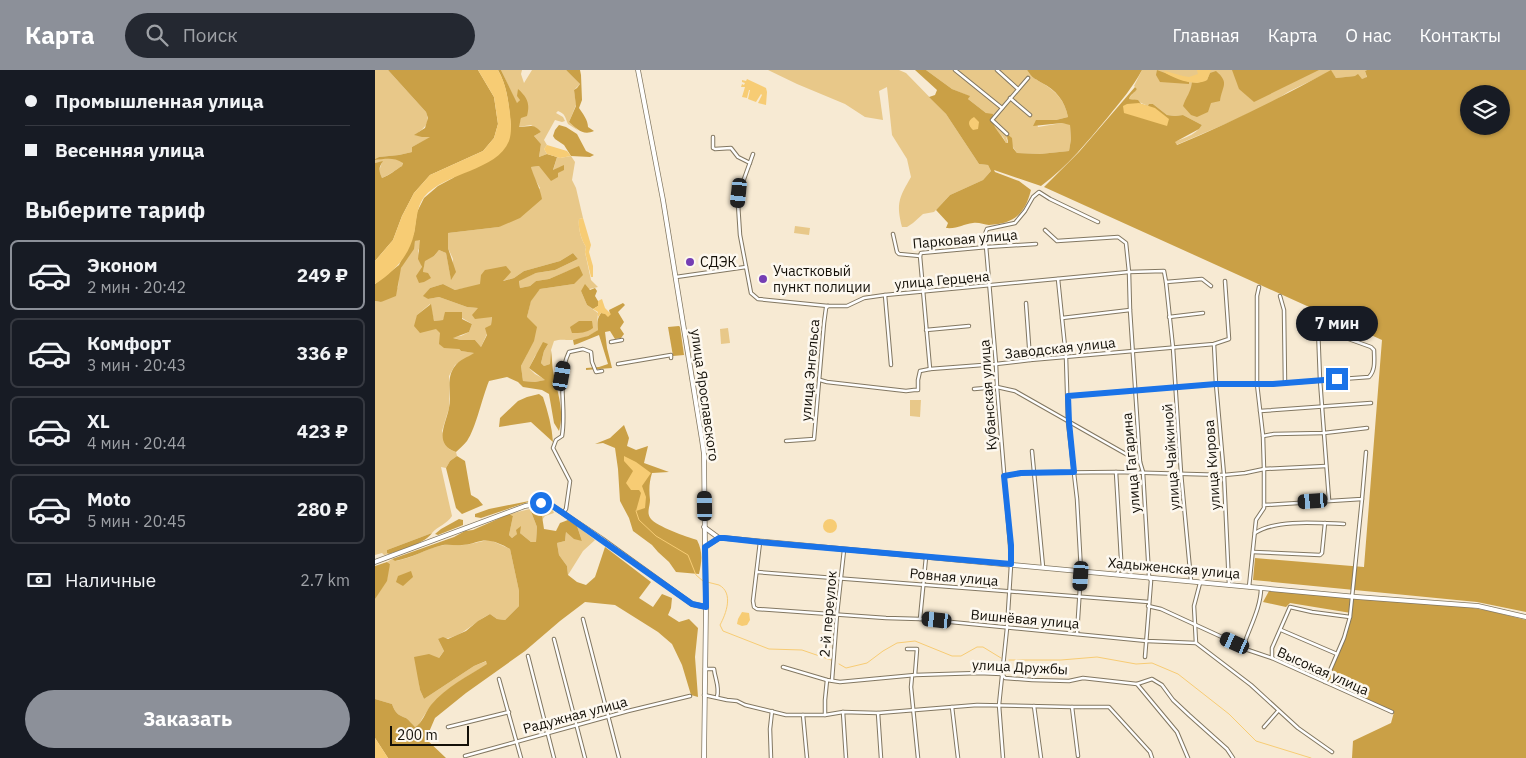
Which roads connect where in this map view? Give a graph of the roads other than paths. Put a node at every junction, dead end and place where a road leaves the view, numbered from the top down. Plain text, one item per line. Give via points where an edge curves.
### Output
1 (638, 70) edge
2 (955, 70) edge
3 (997, 70) edge
4 (1028, 78) dead end
5 (1019, 89) junction
6 (1011, 98) junction
7 (1002, 108) junction
8 (1030, 115) dead end
9 (1007, 134) dead end
10 (713, 136) dead end
11 (753, 154) dead end
12 (750, 162) junction
13 (1098, 222) dead end
14 (1045, 230) dead end
15 (893, 234) dead end
16 (1036, 244) dead end
17 (987, 247) junction
18 (920, 256) junction
19 (746, 268) junction
20 (1163, 271) joint
21 (1129, 272) junction
22 (675, 278) junction
23 (1058, 279) junction
24 (1225, 281) dead end
25 (1166, 282) junction
26 (990, 285) junction
27 (1211, 286) dead end
28 (1259, 287) dead end
29 (923, 292) junction
30 (885, 295) junction
31 (1280, 296) dead end
32 (1026, 303) dead end
33 (828, 306) junction
34 (1130, 310) junction
35 (1203, 313) dead end
36 (1321, 316) dead end
37 (1169, 317) junction
38 (1062, 318) junction
39 (969, 326) dead end
40 (1318, 328) junction
41 (926, 330) junction
42 (623, 340) dead end
43 (611, 342) dead end
44 (1214, 344) junction
45 (1173, 348) junction
46 (1133, 351) junction
47 (1066, 357) junction
48 (671, 358) dead end
49 (1030, 360) junction
50 (617, 364) dead end
51 (996, 364) junction
52 (891, 365) dead end
53 (930, 369) junction
54 (602, 371) dead end
55 (820, 380) junction
56 (1320, 380) junction
57 (1285, 383) junction
58 (1216, 384) junction
59 (1257, 384) junction
60 (997, 387) junction
61 (1175, 387) junction
62 (974, 389) dead end
63 (1136, 390) junction
64 (1068, 396) junction
65 (1371, 403) dead end
66 (1322, 406) junction
67 (1260, 412) junction
68 (1069, 422) junction
69 (1367, 428) dead end
70 (1324, 433) junction
71 (1263, 436) junction
72 (787, 441) dead end
73 (1033, 452) dead end
74 (1366, 452) dead end
75 (1140, 462) junction
76 (1326, 466) junction
77 (1265, 469) junction
78 (1074, 472) junction
79 (1116, 472) junction
80 (1143, 472) junction
81 (1035, 473) junction
82 (1181, 473) junction
83 (1224, 475) junction
84 (1004, 476) junction
85 (1362, 499) junction
86 (1329, 500) junction
87 (1264, 505) junction
88 (563, 513) junction
89 (1325, 523) junction
90 (1344, 524) dead end
91 (705, 527) junction
92 (1255, 533) junction
93 (719, 538) junction
94 (760, 542) junction
95 (705, 547) junction
96 (844, 550) junction
97 (1253, 552) junction
98 (926, 557) junction
99 (375, 562) edge
100 (1011, 564) junction
101 (1043, 567) junction
102 (1081, 570) junction
103 (757, 572) junction
104 (1117, 574) junction
105 (1149, 576) junction
106 (841, 578) junction
107 (1191, 581) junction
108 (1200, 582) junction
109 (924, 584) junction
110 (1229, 585) junction
111 (1249, 587) junction
112 (1261, 588) junction
113 (1010, 591) junction
114 (1355, 596) junction
115 (1079, 597) junction
116 (1149, 602) junction
117 (1148, 606) junction
118 (706, 607) junction
119 (837, 614) junction
120 (1350, 617) junction
121 (1526, 617) edge
122 (583, 619) dead end
123 (920, 619) junction
124 (1194, 625) junction
125 (1007, 628) junction
126 (1281, 630) junction
127 (1077, 634) junction
128 (554, 639) dead end
129 (1246, 639) dead end
130 (1147, 641) junction
131 (1196, 643) junction
132 (1235, 643) dead end
133 (907, 649) dead end
134 (1245, 649) dead end
135 (1337, 654) junction
136 (528, 656) dead end
137 (1145, 657) dead end
138 (1272, 658) junction
139 (783, 667) dead end
140 (705, 668) junction
141 (1002, 674) junction
142 (914, 676) junction
143 (499, 679) dead end
144 (827, 680) junction
145 (832, 680) junction
146 (1325, 682) junction
147 (1137, 684) junction
148 (705, 695) junction
149 (690, 696) dead end
150 (717, 698) junction
151 (999, 705) junction
152 (1034, 706) junction
153 (952, 707) junction
154 (1072, 708) junction
155 (914, 710) junction
156 (772, 711) junction
157 (1279, 711) junction
158 (509, 712) junction
159 (843, 712) junction
160 (1393, 712) dead end
161 (878, 713) junction
162 (803, 715) junction
163 (825, 715) junction
164 (608, 716) junction
165 (577, 724) junction
166 (1264, 727) dead end
167 (447, 728) dead end
168 (547, 732) junction
169 (517, 741) junction
170 (1332, 752) dead end
171 (465, 756) dead end
172 (1078, 756) dead end
173 (521, 758) edge
174 (554, 758) edge
175 (585, 758) edge
176 (619, 758) edge
177 (704, 758) edge
178 (771, 758) edge
179 (807, 758) edge
180 (846, 758) edge
181 (881, 758) edge
182 (918, 758) edge
183 (958, 758) edge
184 (1003, 758) edge
185 (1041, 758) edge
186 (1152, 758) edge
187 (1188, 758) edge
188 (1233, 758) edge

1 - 22 main road, улица Ярославского
2 - 7 street
3 - 5 street
4 - 5 street
5 - 6 street
6 - 7 street
6 - 8 street
7 - 9 street via 992,120
10 - 12 street via 713,148 731,148 736,155
11 - 12 street, улица Герцена
12 - 19 street, улица Герцена via 738,204
13 - 17 street, Кубанская улица via 1039,192 1015,223 987,229
14 - 21 street, улица Гагарина via 1057,241 1122,238 1126,243
15 - 18 street, Парковая улица via 899,254
16 - 17 street, Парковая улица
17 - 18 street, Парковая улица via 921,253
17 - 26 street, Кубанская улица
18 - 29 street
19 - 22 street
19 - 33 street, улица Герцена via 751,293 758,299
20 - 21 street, улица Герцена
20 - 25 street, улица Чайкиной
21 - 23 street, улица Герцена
21 - 34 street, улица Гагарина
22 - 91 main road, улица Ярославского via 703,447
23 - 26 street, улица Герцена
23 - 38 street
24 - 44 street, Заводская улица via 1229,339
25 - 27 street via 1202,279
25 - 37 street, улица Чайкиной
26 - 29 street, улица Герцена
26 - 51 street, Кубанская улица
28 - 59 street
29 - 30 street, улица Герцена
29 - 41 street
30 - 33 street, улица Герцена via 864,298 847,306
30 - 52 street
31 - 57 street via 1284,310
32 - 49 street
33 - 55 street, улица Энгельса
34 - 38 street
34 - 46 street, улица Гагарина
35 - 37 street
36 - 40 street
37 - 45 street, улица Чайкиной
38 - 47 street
39 - 41 street
40 - 56 street
40 - 56 street via 1374,350 1373,371 1369,377
41 - 53 street
42 - 43 street
44 - 45 street, Заводская улица
44 - 58 street, улица Кирова
45 - 46 street, Заводская улица
45 - 61 street, улица Чайкиной
46 - 47 street, Заводская улица
46 - 63 street, улица Гагарина
47 - 49 street, Заводская улица
47 - 64 street
48 - 50 street via 669,355
49 - 51 street, Заводская улица
51 - 53 street, Заводская улица
51 - 60 street, Кубанская улица
53 - 55 street via 920,371 918,390
54 - 88 street via 597,372 591,352 583,349 569,352 565,360 562,376 563,429 553,448 570,481
55 - 72 street, улица Энгельса via 814,439
56 - 57 street
56 - 66 street
57 - 59 street
58 - 59 street
58 - 61 street
58 - 83 street, улица Кирова
59 - 67 street
60 - 62 street
60 - 68 street via 1015,391
60 - 84 street, Кубанская улица
61 - 63 street
61 - 82 street, улица Чайкиной
63 - 64 street
63 - 75 street, улица Гагарина
64 - 68 street
65 - 66 street
66 - 67 street
66 - 70 street
67 - 71 street
68 - 75 street
68 - 78 street
69 - 70 street
70 - 71 street
70 - 76 street
71 - 77 street
73 - 81 street
74 - 85 street
75 - 80 street, улица Гагарина
76 - 77 street
76 - 86 street
77 - 83 street
77 - 87 street
78 - 79 street
78 - 81 street
78 - 102 street
79 - 80 street
79 - 104 street via 1121,558
80 - 82 street
80 - 105 street, улица Гагарина
81 - 84 street
81 - 101 street
82 - 83 street
82 - 107 street, улица Чайкиной
83 - 110 street, улица Кирова
84 - 100 street, Кубанская улица
85 - 86 street
85 - 114 street
86 - 87 street
87 - 92 street via 1256,520
88 - 99 main road via 548,503 535,504
88 - 118 main road via 692,604
89 - 90 street
89 - 92 street via 1275,524
89 - 97 street via 1320,555
91 - 93 main road
91 - 95 main road, улица Ярославского
92 - 97 street
93 - 94 main road, Хадыженская улица
93 - 95 main road
94 - 96 main road, Хадыженская улица
94 - 103 street
95 - 118 main road, улица Ярославского
96 - 98 main road, Хадыженская улица
96 - 106 street, 2-й переулок
97 - 111 street
98 - 100 main road, Хадыженская улица
98 - 109 street
100 - 101 main road, Хадыженская улица
100 - 113 street, Кубанская улица
101 - 102 main road, Хадыженская улица
102 - 104 main road, Хадыженская улица
102 - 115 street
103 - 106 street, Ровная улица
103 - 119 street, Вишнёвая улица via 753,601 757,609
104 - 105 main road, Хадыженская улица
105 - 107 main road, Хадыженская улица
105 - 116 street, улица Гагарина
106 - 109 street, Ровная улица
106 - 119 street, 2-й переулок
107 - 108 main road, Хадыженская улица
108 - 110 main road, Хадыженская улица
108 - 124 street via 1194,606
109 - 113 street, Ровная улица
109 - 123 street
110 - 111 main road, Хадыженская улица
111 - 112 main road, Хадыженская улица
112 - 114 main road, Хадыженская улица
112 - 129 street via 1258,608
113 - 115 street, Ровная улица
113 - 125 street, Кубанская улица
114 - 120 street
114 - 121 main road, Хадыженская улица via 1478,606
115 - 116 street, Ровная улица
115 - 127 street
116 - 117 street, улица Гагарина
117 - 124 street
117 - 130 street, улица Гагарина
118 - 140 main road, улица Ярославского
119 - 123 street, Вишнёвая улица
119 - 145 street, 2-й переулок
120 - 126 street via 1290,607
120 - 135 street
122 - 164 street
123 - 125 street, Вишнёвая улица
124 - 131 street
124 - 132 street
125 - 127 street, Вишнёвая улица
125 - 141 street, Кубанская улица
126 - 135 street
126 - 138 street via 1272,648
127 - 130 street, Вишнёвая улица
128 - 165 street
130 - 131 street, Вишнёвая улица
130 - 137 street, улица Гагарина
131 - 157 street
133 - 142 street via 917,649
134 - 138 street, Высокая улица
135 - 146 street
136 - 168 street
138 - 146 street, Высокая улица
139 - 144 street, улица Дружбы
140 - 148 main road, улица Ярославского
140 - 150 street via 714,669 719,693
141 - 142 street, улица Дружбы
141 - 147 street, улица Дружбы via 1005,678 1069,681 1083,678
141 - 151 street, Кубанская улица
142 - 145 street, улица Дружбы
142 - 155 street via 911,687
143 - 158 street
144 - 145 street, улица Дружбы
144 - 163 street
146 - 160 street, Высокая улица
147 - 187 street via 1177,732
147 - 188 street via 1152,679 1162,685 1173,700
148 - 150 street
148 - 177 main road, улица Ярославского
149 - 164 street, Радужная улица
150 - 156 street
151 - 152 street
151 - 153 street
151 - 184 street, Кубанская улица
152 - 154 street
152 - 185 street
153 - 155 street
153 - 183 street
154 - 172 street
154 - 186 street via 1109,706
155 - 161 street
155 - 182 street
156 - 162 street
156 - 178 street
157 - 166 street
157 - 170 street
158 - 167 street
158 - 169 street
159 - 161 street
159 - 163 street
159 - 180 street
161 - 181 street
162 - 163 street
162 - 179 street
164 - 165 street, Радужная улица
164 - 176 street
165 - 168 street, Радужная улица
165 - 175 street
168 - 169 street, Радужная улица
168 - 174 street
169 - 171 street, Радужная улица
169 - 173 street

